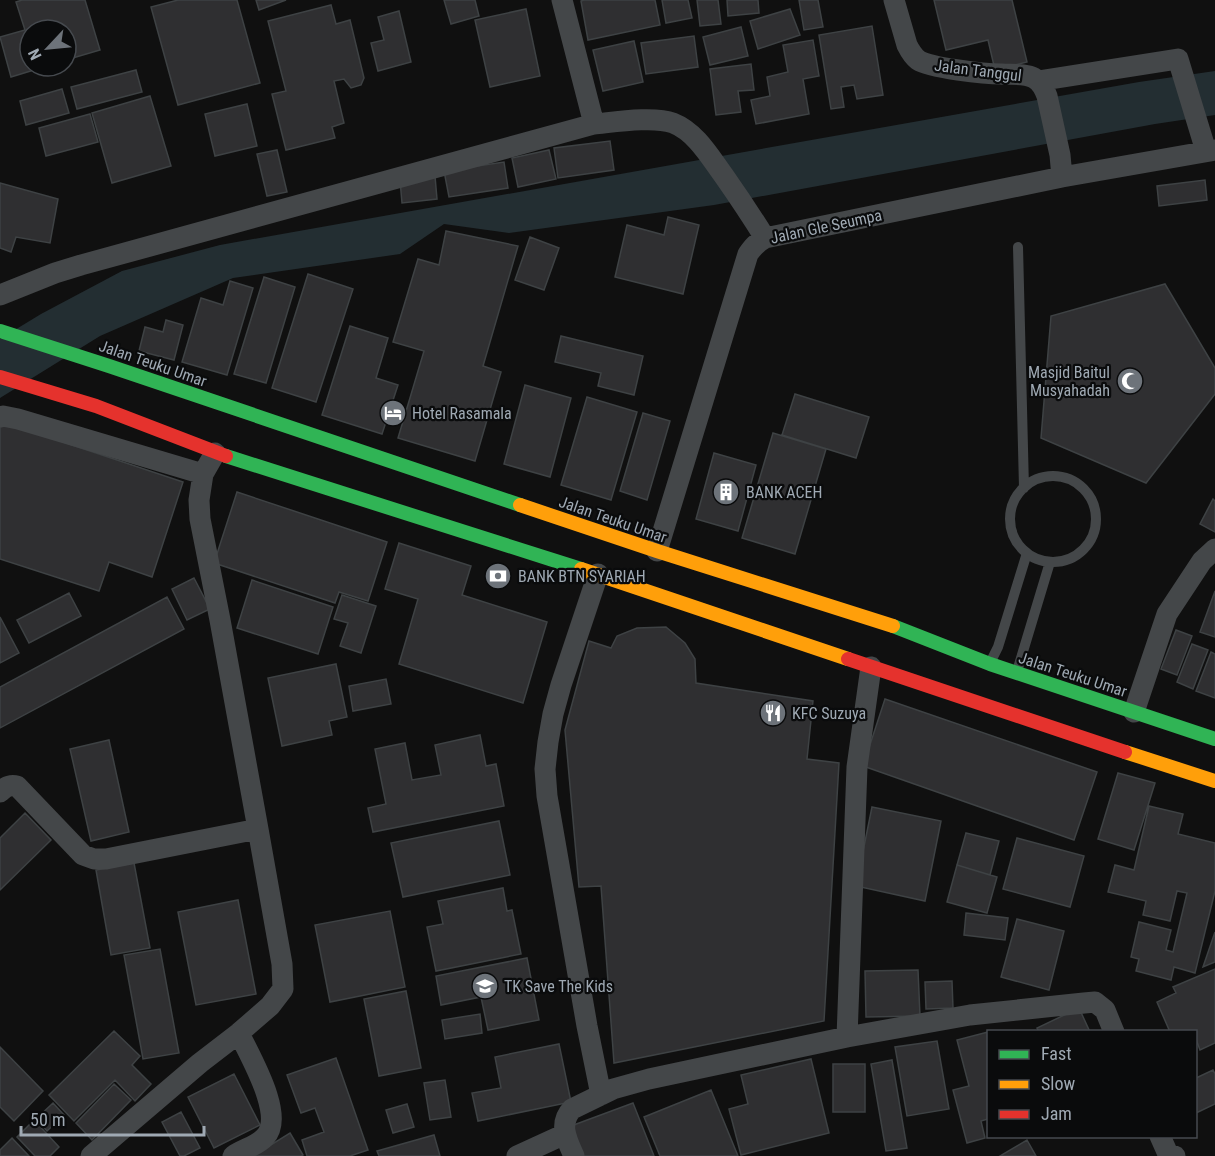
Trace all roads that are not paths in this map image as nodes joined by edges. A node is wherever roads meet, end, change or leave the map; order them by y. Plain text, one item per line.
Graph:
1 (562, 0) edge
2 (894, 0) edge
3 (1043, 89) junction
4 (594, 124) junction
5 (1210, 150) edge
6 (1062, 177) junction
7 (765, 238) junction
8 (1018, 247) dead end
9 (0, 295) edge
10 (0, 331) edge
11 (0, 377) edge
12 (0, 417) edge
13 (215, 453) junction
14 (203, 474) junction
15 (1024, 488) junction
16 (657, 551) junction
17 (1027, 553) junction
18 (1211, 558) edge
19 (1050, 562) junction
20 (598, 574) junction
21 (990, 664) junction
22 (871, 667) junction
23 (1017, 674) junction
24 (1134, 712) junction
25 (1215, 740) edge
26 (1215, 781) edge
27 (0, 792) edge
28 (258, 829) junction
29 (1113, 1030) edge
30 (239, 1033) junction
31 (847, 1037) junction
32 (601, 1095) junction
33 (565, 1134) junction
34 (91, 1156) edge
35 (233, 1156) edge
36 (517, 1156) edge
37 (574, 1156) edge

1 - 4 street
2 - 3 street, Jalan Tanggul
3 - 5 street
3 - 6 street
4 - 7 street
4 - 9 street
5 - 6 street, Jalan Gle Seumpa
6 - 7 street, Jalan Gle Seumpa
7 - 16 street, Jalan Gle Seumpa
8 - 15 lane
10 - 16 highway, Jalan Teuku Umar
11 - 13 highway
12 - 14 street
13 - 14 street
13 - 20 highway
14 - 28 street
15 - 17 lane
15 - 19 lane
16 - 21 highway, Jalan Teuku Umar
17 - 19 lane
17 - 21 lane
18 - 24 street
19 - 23 lane
20 - 22 highway
20 - 32 street
21 - 23 highway, Jalan Teuku Umar
22 - 26 highway
22 - 31 street
23 - 24 highway, Jalan Teuku Umar
24 - 25 highway, Jalan Teuku Umar
27 - 28 street
28 - 30 street
29 - 31 street
30 - 34 street
30 - 35 street
31 - 32 street
32 - 33 street
33 - 36 street
33 - 37 street

